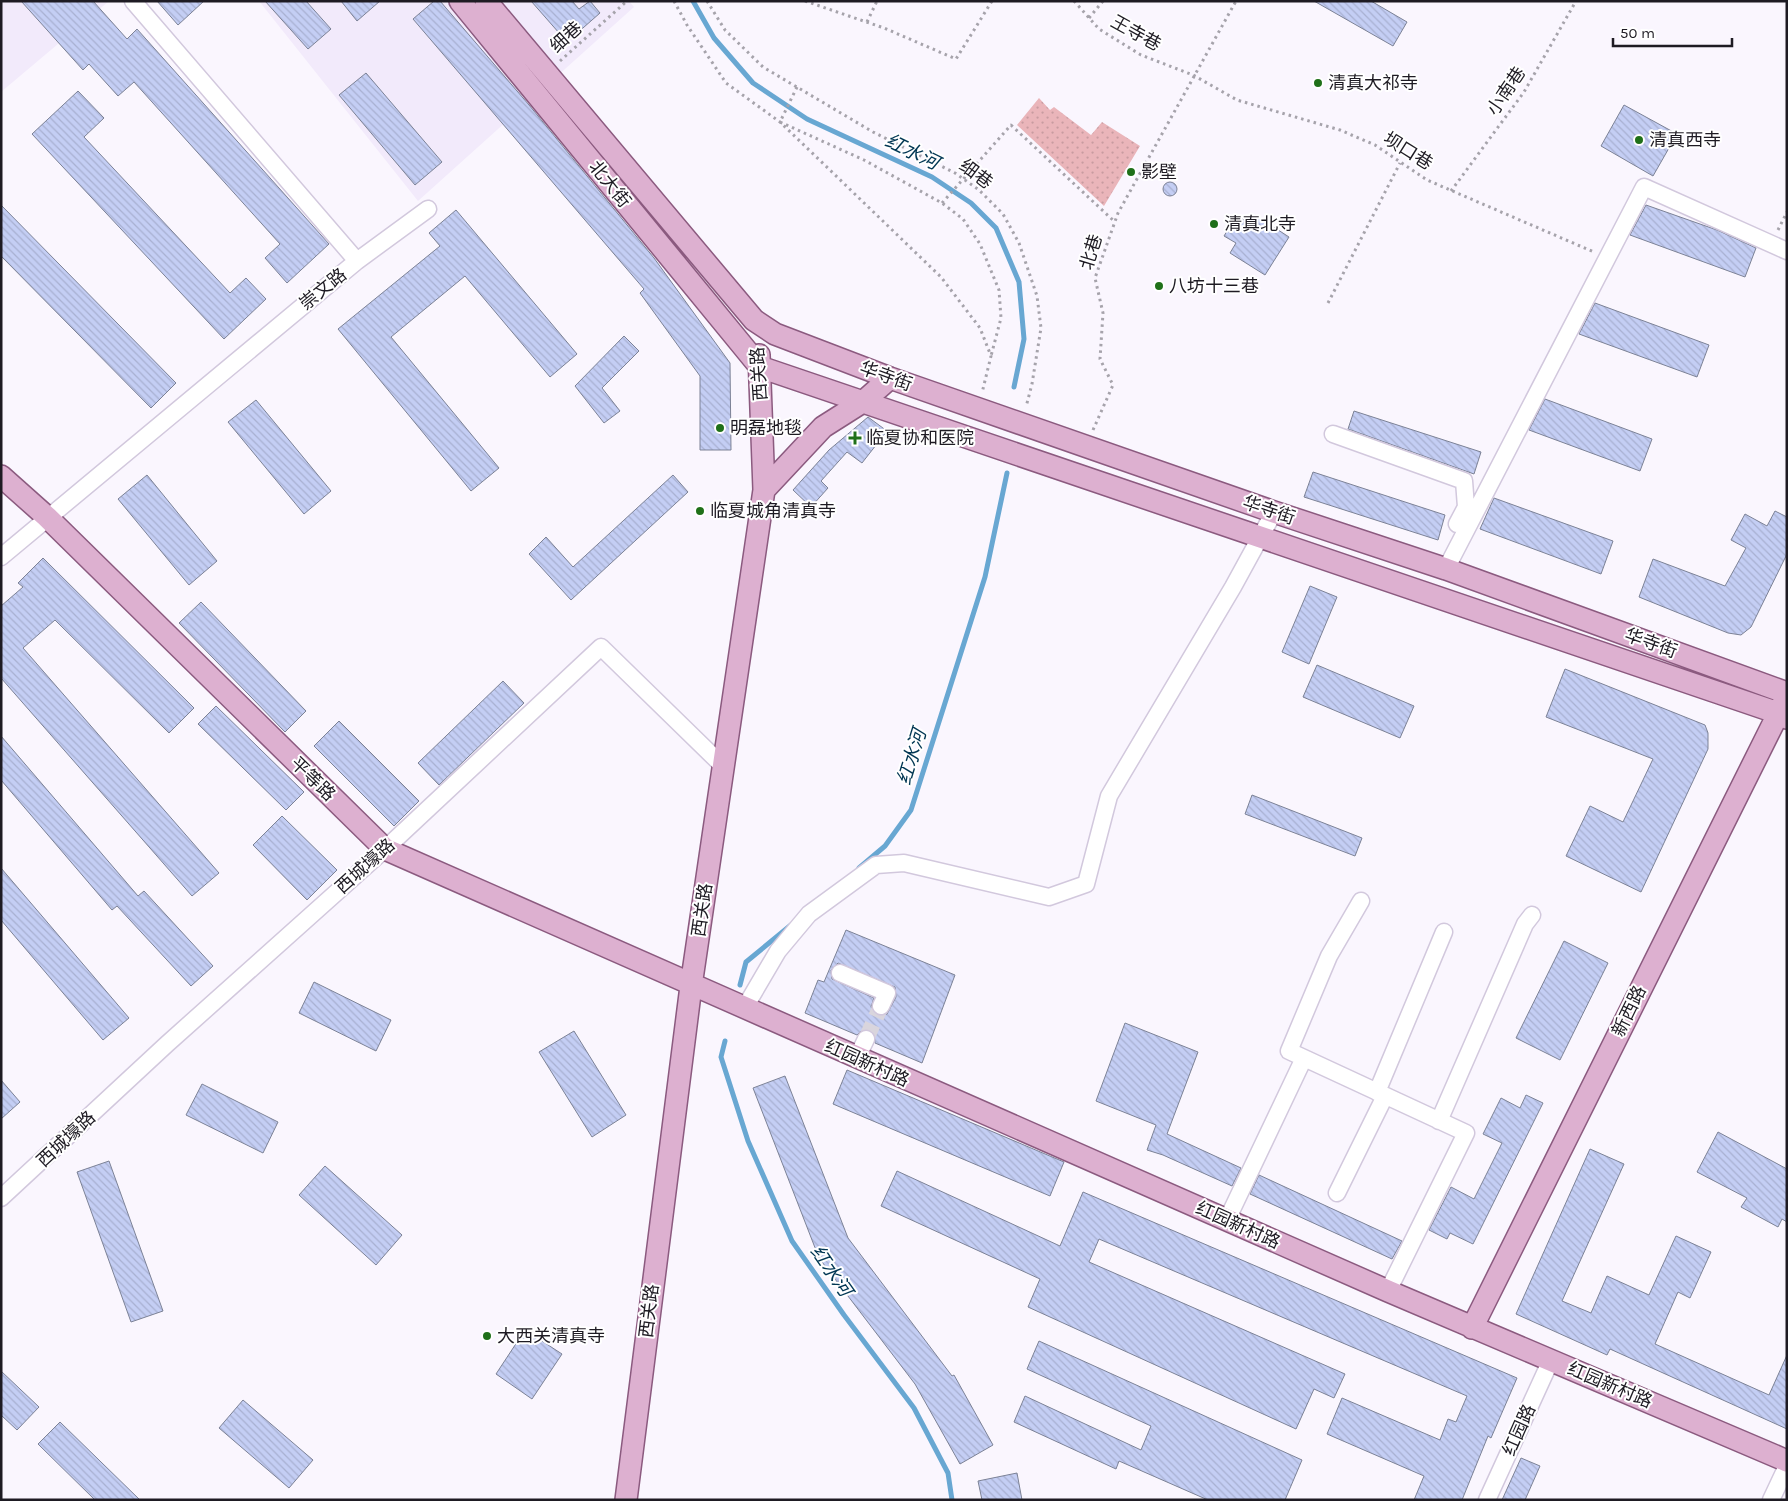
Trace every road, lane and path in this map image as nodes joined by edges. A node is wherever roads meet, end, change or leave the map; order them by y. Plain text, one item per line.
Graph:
1 (133, 1) edge
2 (460, 1) edge
3 (486, 1) edge
4 (626, 1) edge
5 (674, 1) edge
6 (707, 1) edge
7 (805, 1) edge
8 (877, 1) edge
9 (992, 1) edge
10 (1074, 1) edge
11 (1103, 1) edge
12 (1236, 1) edge
13 (1576, 1) edge
14 (1090, 18) junction
15 (868, 22) junction
16 (547, 74) junction
17 (1193, 75) junction
18 (796, 87) junction
19 (780, 122) junction
20 (1400, 163) junction
21 (962, 178) junction
22 (1451, 191) junction
23 (942, 203) junction
24 (428, 209) dead end
25 (1787, 212) edge
26 (1115, 222) junction
27 (1771, 244) junction
28 (1787, 251) edge
29 (1606, 257) junction
30 (357, 261) junction
31 (1328, 303) dead end
32 (754, 320) junction
33 (991, 356) junction
34 (760, 367) junction
35 (890, 378) junction
36 (864, 401) junction
37 (978, 408) junction
38 (1022, 423) junction
39 (1333, 434) dead end
40 (1086, 446) junction
41 (1, 476) edge
42 (764, 490) junction
43 (1274, 512) junction
44 (47, 517) junction
45 (1, 557) edge
46 (1441, 567) junction
47 (1785, 705) edge
48 (723, 766) junction
49 (385, 849) junction
50 (1362, 902) dead end
51 (1532, 915) dead end
52 (1444, 932) dead end
53 (840, 973) dead end
54 (691, 986) junction
55 (881, 1006) tunnel mouth
56 (744, 1009) junction
57 (1304, 1058) junction
58 (1381, 1094) junction
59 (1439, 1121) junction
60 (1337, 1194) dead end
61 (1, 1198) edge
62 (1227, 1220) junction
63 (1388, 1291) junction
64 (1472, 1328) junction
65 (1551, 1360) junction
66 (1787, 1461) edge
67 (1787, 1466) edge
68 (626, 1500) edge
69 (1487, 1500) edge
70 (1771, 1500) edge

1 - 30 street, 崇文路
2 - 34 main road, 北大街
3 - 16 main road, 北大街
4 - 16 path, 细巷
5 - 19 path
6 - 18 path, 细巷
7 - 15 path
8 - 15 path
9 - 15 path
10 - 14 path, 王寺巷
11 - 14 path
12 - 17 path, 北巷
13 - 22 path, 小南巷
14 - 17 path, 王寺巷
16 - 32 main road, 北大街
17 - 20 path, 坝口巷
17 - 26 path, 北巷
18 - 19 path
18 - 21 path, 细巷
19 - 23 path
19 - 33 path
20 - 22 path, 坝口巷
20 - 31 path
21 - 23 path
21 - 26 path
21 - 38 path, 细巷
22 - 29 path, 坝口巷
23 - 33 path
24 - 30 street
25 - 27 path
26 - 40 path, 北巷
27 - 28 street
27 - 29 street
29 - 46 street
30 - 44 street, 崇文路
32 - 34 main road, 西关路
32 - 35 main road, 华寺街
33 - 37 path
34 - 36 main road, 华寺街
34 - 42 main road, 西关路
35 - 36 main road
35 - 37 main road, 华寺街
36 - 42 main road
36 - 47 main road, 华寺街
37 - 38 main road, 华寺街
38 - 40 main road, 华寺街
39 - 46 street
40 - 43 main road, 华寺街
41 - 44 main road, 平等路
42 - 48 main road, 西关路
43 - 46 main road, 华寺街
43 - 56 street
44 - 45 street, 崇文路
44 - 49 main road, 平等路
46 - 47 main road, 华寺街
47 - 64 main road, 新西路
48 - 49 street, 西城壕路
48 - 54 main road, 西关路
49 - 54 main road, 平等路
49 - 61 street, 西城壕路
50 - 57 street
51 - 59 street
52 - 58 street
53 - 55 street
54 - 56 main road, 红园新村路
54 - 68 main road, 西关路
56 - 62 main road, 红园新村路
57 - 58 street
57 - 62 street
58 - 59 street
58 - 60 street
59 - 63 street
62 - 63 main road, 红园新村路
63 - 64 main road, 红园新村路
64 - 65 main road, 红园新村路
65 - 66 main road, 红园新村路
65 - 69 street, 红园路
67 - 70 street

